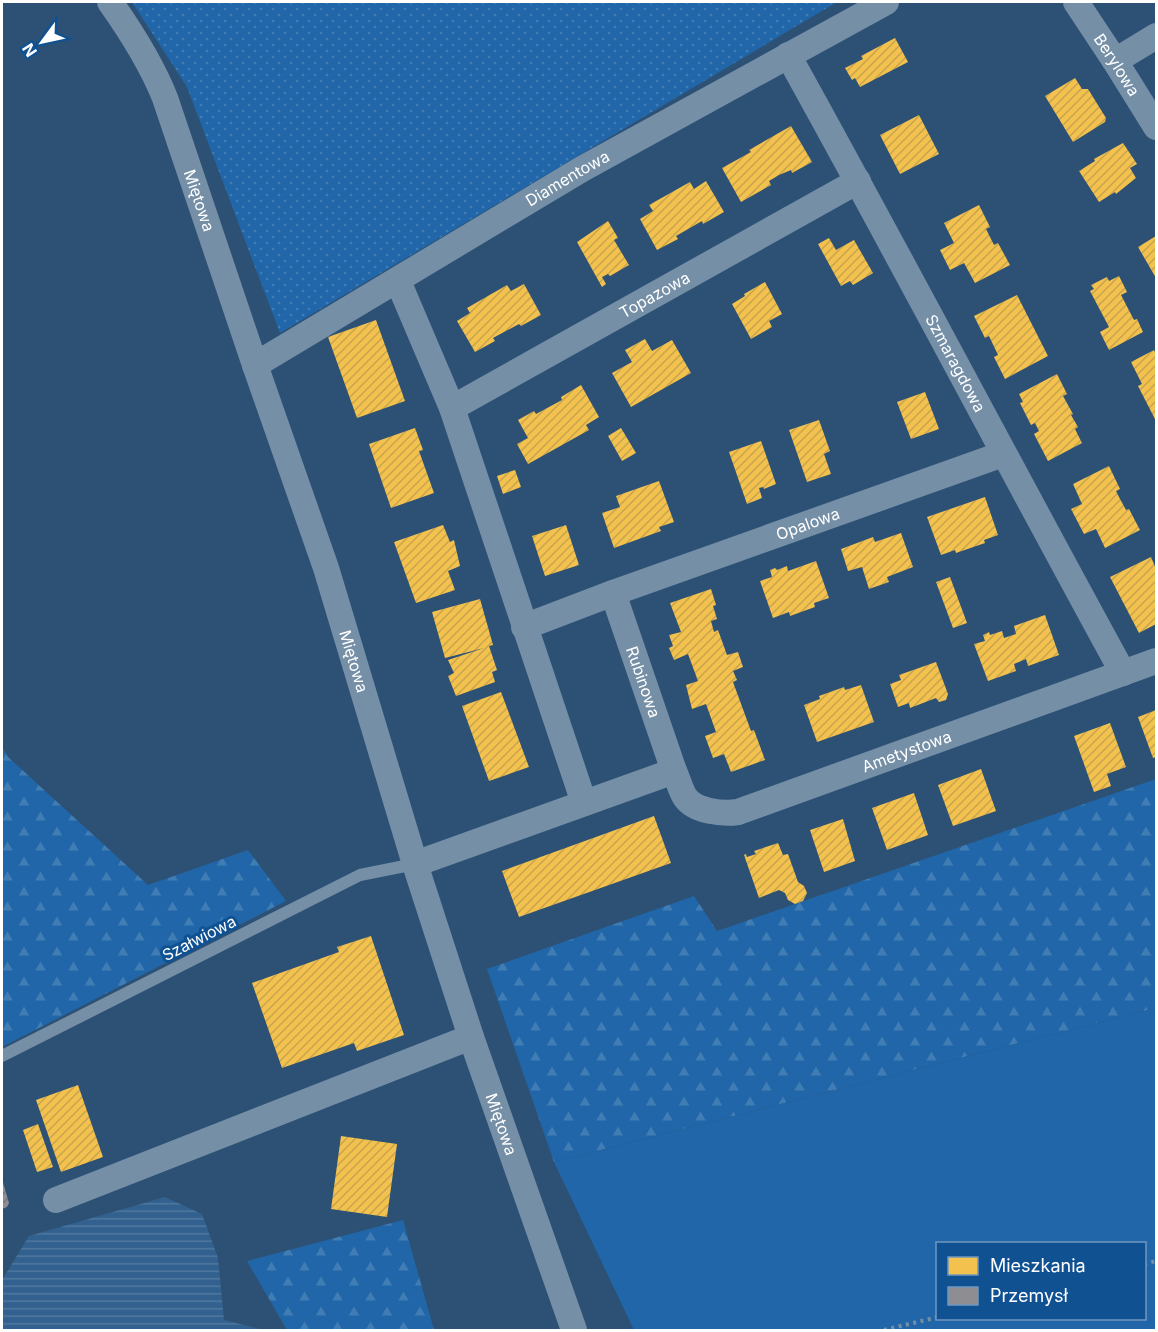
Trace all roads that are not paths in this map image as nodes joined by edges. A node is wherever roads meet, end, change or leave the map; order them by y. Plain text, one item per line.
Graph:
1 (111, 2) edge
2 (886, 2) edge
3 (1076, 2) edge
4 (1156, 36) edge
5 (788, 55) junction
6 (1115, 61) junction
7 (1156, 127) edge
8 (858, 181) junction
9 (398, 281) junction
10 (255, 365) junction
11 (452, 408) junction
12 (1003, 454) junction
13 (613, 593) junction
14 (524, 627) junction
15 (1156, 661) edge
16 (1123, 673) junction
17 (674, 771) junction
18 (584, 803) junction
19 (415, 864) junction
20 (471, 1037) junction
21 (2, 1056) edge
22 (56, 1200) dead end
23 (574, 1330) edge

1 - 10 street, Miętowa
2 - 5 street, Diamentowa
3 - 6 street, Berylowa
4 - 6 street
5 - 8 street, Szmaragdowa
5 - 9 street, Diamentowa
6 - 7 street, Berylowa
8 - 11 street, Topazowa
8 - 12 street, Szmaragdowa
9 - 10 street, Diamentowa
9 - 11 street
10 - 19 street, Miętowa
11 - 14 street
12 - 13 street, Opalowa
12 - 16 street, Szmaragdowa
13 - 14 street
13 - 17 street, Rubinowa
14 - 18 street
15 - 16 street, Ametystowa
16 - 17 street, Ametystowa
17 - 18 street
18 - 19 street
19 - 20 street, Miętowa
19 - 21 lane, Szałwiowa
20 - 22 street
20 - 23 street, Miętowa

